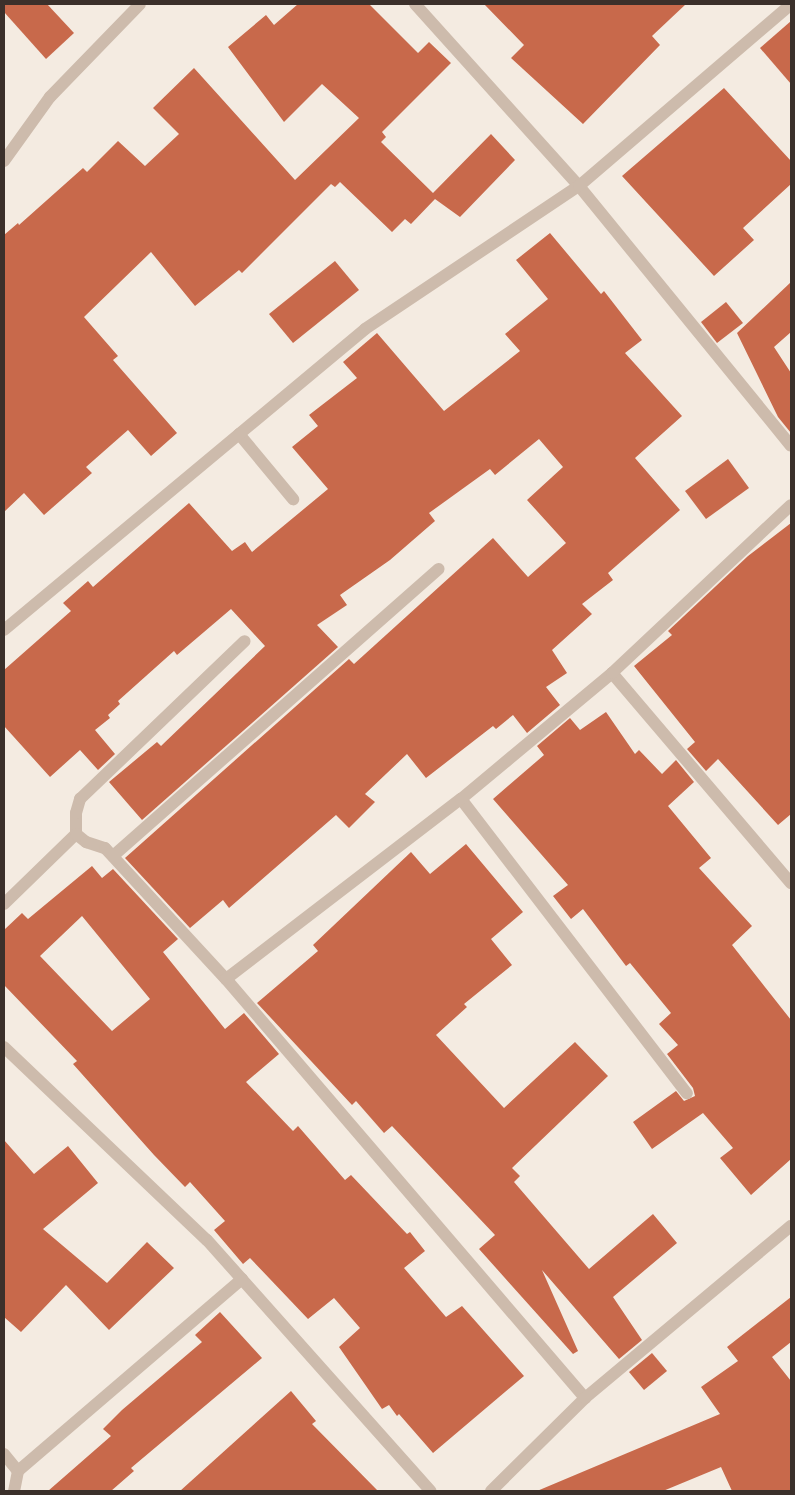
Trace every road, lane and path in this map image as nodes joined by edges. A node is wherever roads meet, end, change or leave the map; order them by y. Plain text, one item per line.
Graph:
1 (140, 4) edge
2 (415, 4) edge
3 (791, 4) edge
4 (4, 161) edge
5 (579, 186) junction
6 (239, 434) junction
7 (791, 446) edge
8 (293, 499) dead end
9 (791, 505) edge
10 (438, 568) dead end
11 (4, 630) edge
12 (245, 641) dead end
13 (612, 672) junction
14 (461, 799) junction
15 (76, 834) junction
16 (113, 856) junction
17 (791, 882) edge
18 (4, 904) edge
19 (226, 979) junction
20 (4, 1047) edge
21 (686, 1093) dead end
22 (791, 1226) edge
23 (242, 1279) junction
24 (585, 1398) junction
25 (4, 1454) edge
26 (18, 1471) junction
27 (14, 1491) edge
28 (431, 1491) edge
29 (491, 1491) edge

1 - 4 street
2 - 5 street
3 - 5 street
5 - 6 street
5 - 7 street
6 - 8 street
6 - 11 street
9 - 13 street
10 - 16 street
12 - 15 street
13 - 14 street
13 - 17 street
14 - 19 street
14 - 21 street
15 - 16 street
15 - 18 street
16 - 19 street
19 - 24 street
20 - 23 street
22 - 24 street
23 - 26 street
23 - 28 street
24 - 29 street
25 - 26 street
26 - 27 street

